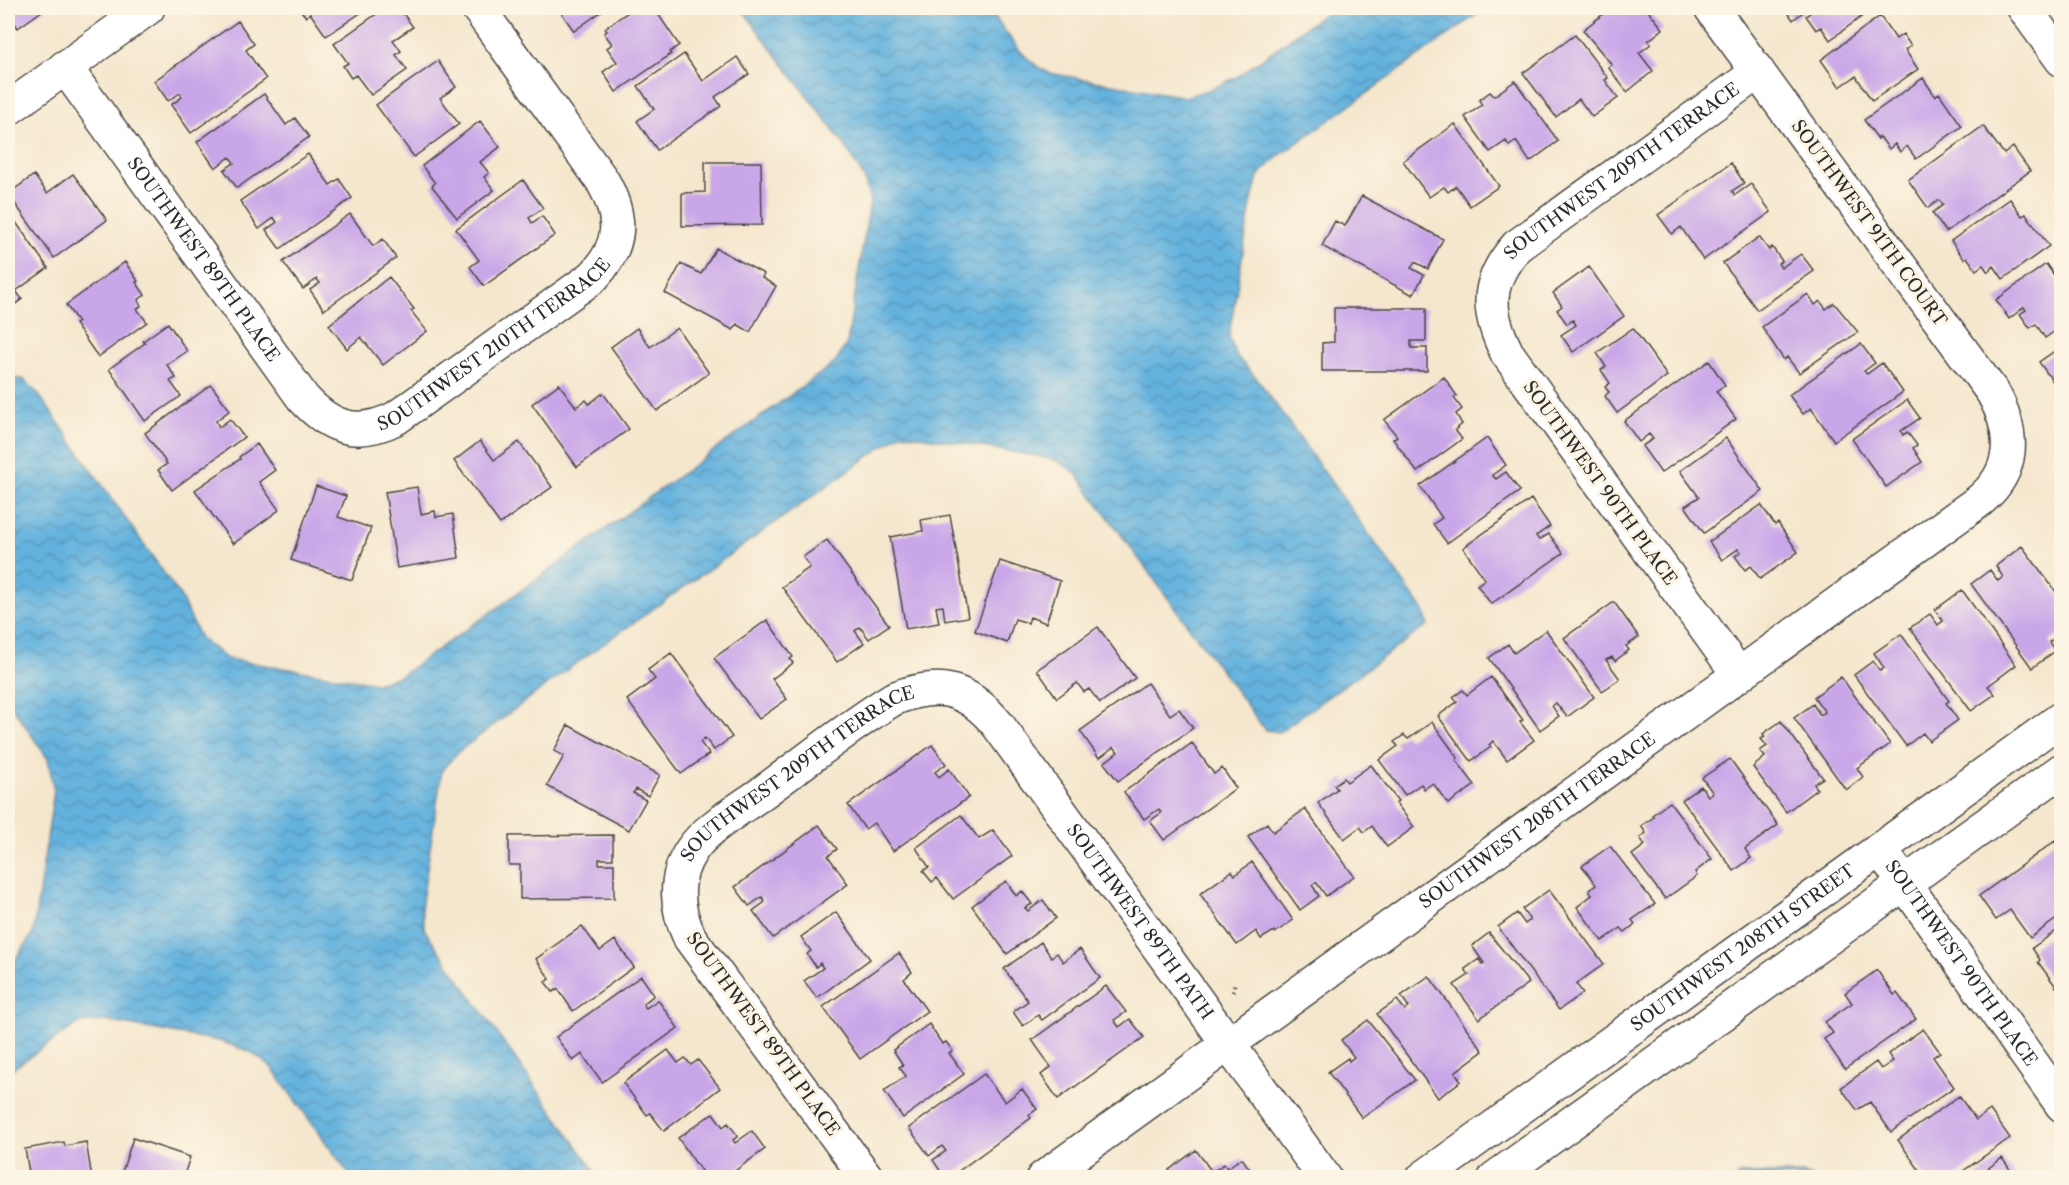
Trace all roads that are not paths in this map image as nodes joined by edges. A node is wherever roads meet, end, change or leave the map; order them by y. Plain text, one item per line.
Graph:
1 (148, 8) edge
2 (478, 8) edge
3 (1711, 8) edge
4 (2024, 8) edge
5 (2061, 60) edge
6 (65, 67) junction
7 (1758, 72) junction
8 (8, 109) edge
9 (1495, 279) joint
10 (359, 429) joint
11 (2008, 447) joint
12 (1739, 675) junction
13 (936, 688) joint
14 (2061, 718) edge
15 (2061, 770) edge
16 (1880, 849) junction
17 (679, 883) joint
18 (1903, 883) junction
19 (1227, 1044) junction
20 (2061, 1105) edge
21 (867, 1178) edge
22 (1043, 1178) edge
23 (1325, 1178) edge
24 (1423, 1178) edge
25 (1495, 1178) edge

1 - 6 street
2 - 10 street, SOUTHWEST 210TH TERRACE
3 - 7 street, SOUTHWEST 91TH COURT
4 - 5 street
6 - 8 street
6 - 10 street, SOUTHWEST 89TH PLACE
7 - 9 street, SOUTHWEST 209TH TERRACE
7 - 11 street, SOUTHWEST 91TH COURT
9 - 12 street, SOUTHWEST 90TH PLACE
11 - 12 street, SOUTHWEST 208TH TERRACE
12 - 19 street, SOUTHWEST 208TH TERRACE
13 - 17 street, SOUTHWEST 209TH TERRACE
13 - 19 street, SOUTHWEST 89TH PATH
14 - 16 street, SOUTHWEST 208TH STREET
15 - 18 street
16 - 18 street, SOUTHWEST 90TH PLACE
16 - 24 street, SOUTHWEST 208TH STREET
17 - 21 street, SOUTHWEST 89TH PLACE
18 - 20 street, SOUTHWEST 90TH PLACE
18 - 25 street
19 - 22 street, SOUTHWEST 208TH TERRACE
19 - 23 street, SOUTHWEST 89TH PATH

